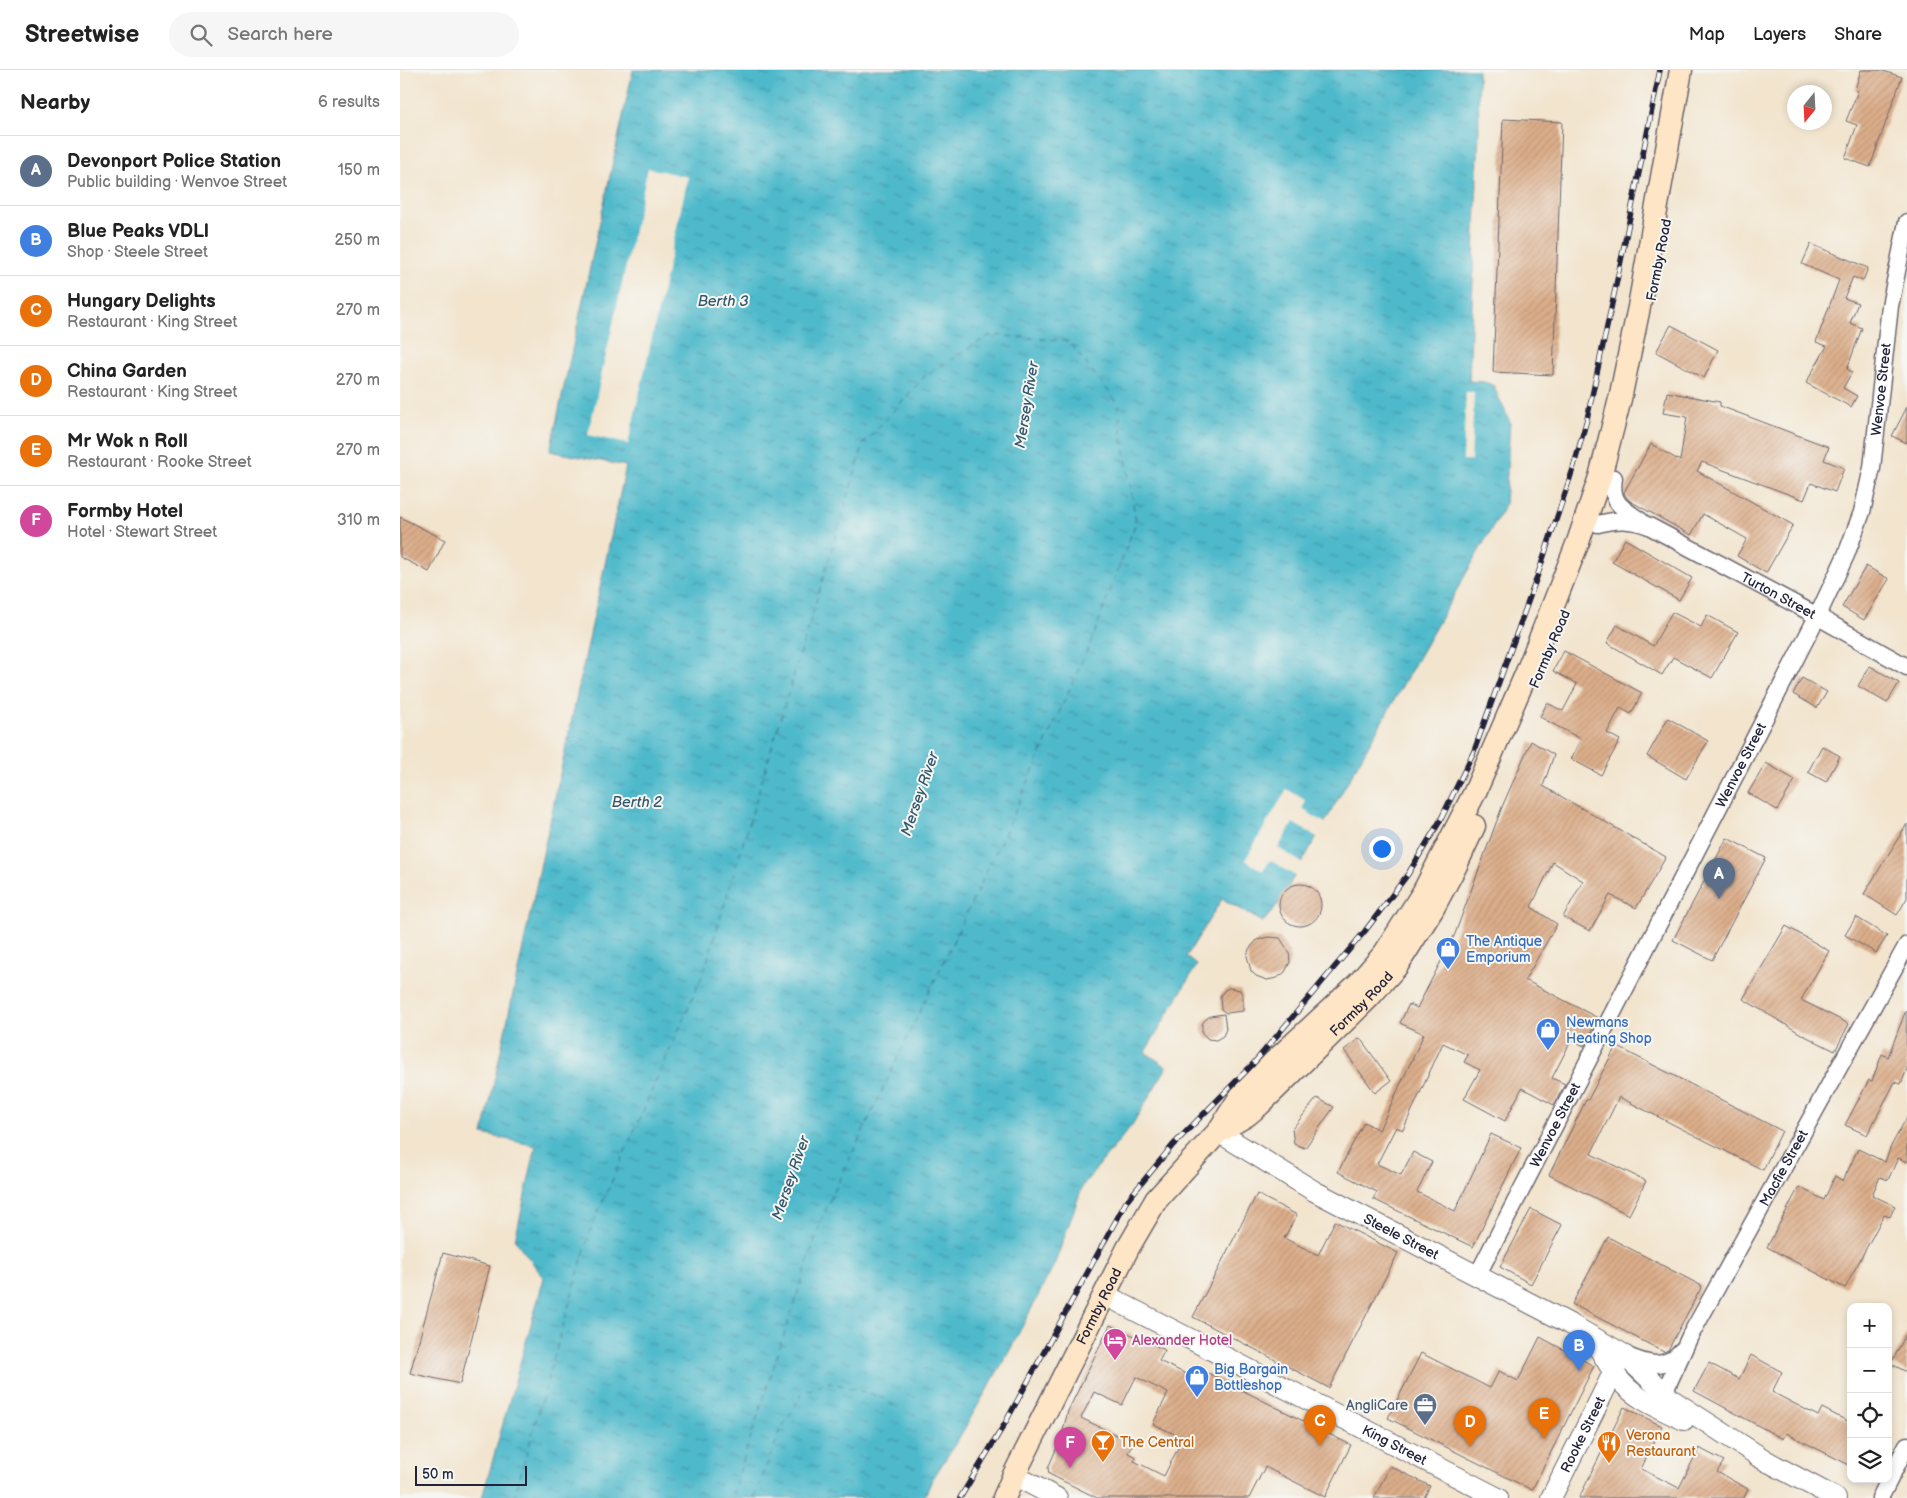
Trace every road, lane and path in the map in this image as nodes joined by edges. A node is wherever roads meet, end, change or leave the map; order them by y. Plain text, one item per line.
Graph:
1 (1681, 70) edge
2 (1693, 70) edge
3 (1907, 222) edge
4 (1614, 478) junction
5 (1598, 524) junction
6 (1648, 526) junction
7 (1817, 617) junction
8 (1907, 667) edge
9 (1907, 945) edge
10 (1218, 1132) junction
11 (1477, 1276) junction
12 (1105, 1295) junction
13 (1686, 1345) junction
14 (1618, 1362) junction
15 (1664, 1393) junction
16 (1907, 1445) edge
17 (1768, 1462) junction
18 (1014, 1475) junction
19 (1004, 1498) edge
20 (1057, 1498) edge
21 (1498, 1498) edge
22 (1551, 1498) edge
23 (1836, 1498) edge
24 (1880, 1498) edge

1 - 10 main road, Formby Road
2 - 4 main road, Formby Road
3 - 7 street, Wenvoe Street
4 - 5 main road, Formby Road
4 - 6 street, Turton Street
5 - 6 street, Turton Street
5 - 10 main road, Formby Road
6 - 7 street, Turton Street
7 - 8 street, Turton Street
7 - 11 street, Wenvoe Street
9 - 13 street, Macfie Street
10 - 11 street, Steele Street
10 - 12 main road, Formby Road
11 - 14 street, Steele Street
12 - 18 main road, Formby Road
12 - 21 street, King Street
13 - 14 street
13 - 15 street, Macfie Street
14 - 15 street, Steele Street
14 - 17 street, Steele Street
14 - 22 street, Rooke Street
15 - 17 street, Steele Street
16 - 24 street
17 - 23 street, Steele Street
18 - 19 main road, Formby Road
18 - 20 street

